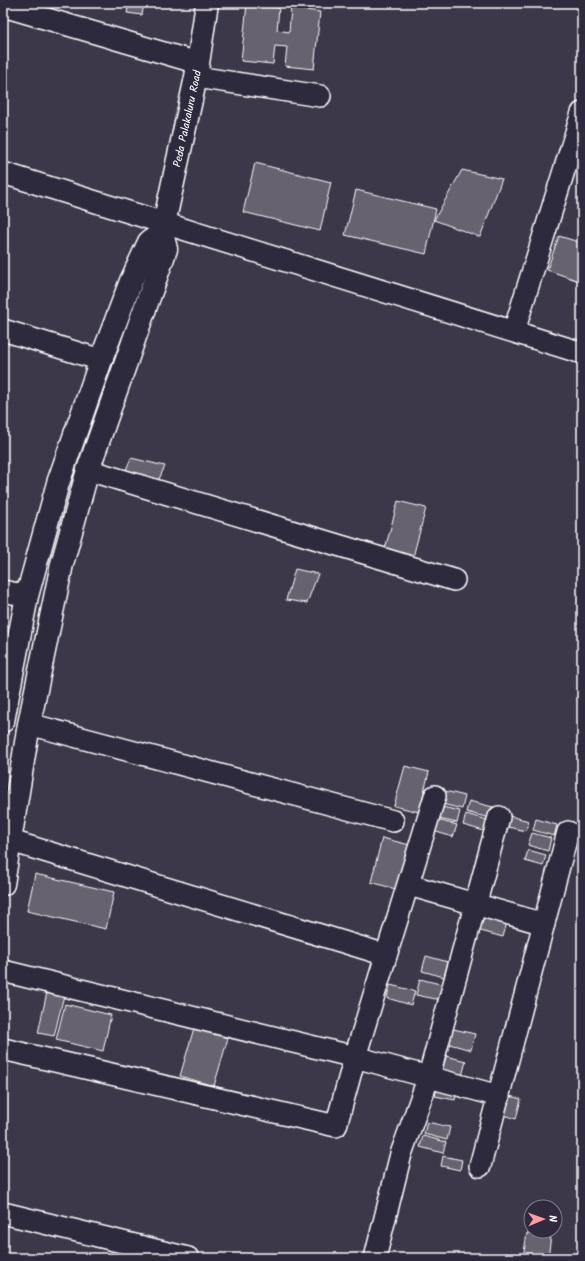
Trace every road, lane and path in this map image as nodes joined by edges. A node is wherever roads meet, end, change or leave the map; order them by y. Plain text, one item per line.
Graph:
1 (208, 3) edge
2 (3, 6) edge
3 (197, 70) junction
4 (320, 96) dead end
5 (582, 113) edge
6 (3, 174) edge
7 (164, 228) junction
8 (3, 330) edge
9 (514, 331) junction
10 (582, 353) edge
11 (101, 360) junction
12 (88, 470) junction
13 (454, 580) dead end
14 (3, 591) edge
15 (27, 596) junction
16 (3, 716) edge
17 (29, 724) junction
18 (435, 796) dead end
19 (500, 817) dead end
20 (393, 821) dead end
21 (568, 832) dead end
22 (11, 842) junction
23 (3, 884) edge
24 (409, 885) junction
25 (476, 904) junction
26 (544, 924) junction
27 (386, 955) junction
28 (3, 971) edge
29 (3, 1049) edge
30 (355, 1057) junction
31 (429, 1076) junction
32 (499, 1096) junction
33 (480, 1166) dead end
34 (3, 1212) edge
35 (188, 1258) edge
36 (375, 1258) edge

1 - 3 main road, Peda Palakaluru Road
2 - 3 street
3 - 4 street
3 - 7 main road, Peda Palakaluru Road
5 - 9 street
6 - 7 street
7 - 9 street
7 - 11 main road
7 - 12 main road, Peda Palakaluru Road
8 - 11 street
9 - 10 street
11 - 15 main road
12 - 13 street
12 - 17 main road, Peda Palakaluru Road
14 - 15 street
15 - 16 main road
17 - 20 street
17 - 22 main road, Peda Palakaluru Road
18 - 24 street
19 - 25 street
21 - 26 street
22 - 23 main road, Peda Palakaluru Road
22 - 27 street
24 - 25 street
24 - 27 street
25 - 26 street
25 - 31 street
26 - 32 street
27 - 30 street
28 - 30 street
29 - 30 street
30 - 31 street
31 - 32 street
31 - 36 street
32 - 33 street
34 - 35 street

